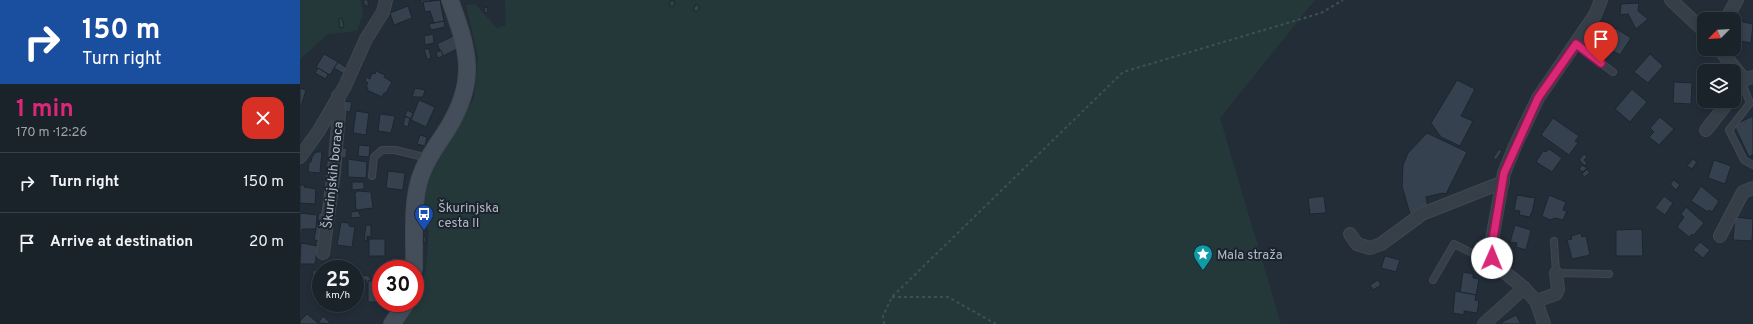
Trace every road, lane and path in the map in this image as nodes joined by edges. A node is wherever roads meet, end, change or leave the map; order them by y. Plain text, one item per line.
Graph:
1 (386, 0) edge
2 (450, 0) edge
3 (1343, 0) edge
4 (1601, 0) edge
5 (1671, 0) edge
6 (1737, 0) edge
7 (1730, 12) edge
8 (1697, 24) edge
9 (1576, 44) junction
10 (1725, 56) edge
11 (1613, 72) dead end
12 (1746, 80) edge
13 (338, 96) junction
14 (1723, 108) edge
15 (1706, 130) dead end
16 (300, 157) edge
17 (428, 158) junction
18 (1753, 165) edge
19 (372, 176) dead end
20 (1503, 182) junction
21 (1753, 188) edge
22 (1350, 234) dead end
23 (1720, 236) dead end
24 (1554, 241) dead end
25 (323, 253) dead end
26 (1492, 253) junction
27 (414, 260) edge
28 (1556, 274) junction
29 (1609, 274) dead end
30 (1433, 280) dead end
31 (1524, 288) junction
32 (892, 297) junction
33 (1536, 301) junction
34 (400, 312) edge
35 (392, 324) edge
36 (884, 324) edge
37 (996, 324) edge
38 (1484, 324) edge
39 (1544, 324) edge

1 - 13 street, Škurinjskih boraca
2 - 17 street
3 - 32 path
4 - 9 street
5 - 8 street
6 - 7 street
9 - 11 lane
9 - 20 street
10 - 12 street
12 - 18 lane
13 - 16 street, Škurinjskih boraca
13 - 25 street, Škurinjskih boraca
14 - 15 street
17 - 19 lane
17 - 27 street
20 - 22 street
20 - 26 street
21 - 23 street
24 - 28 lane
26 - 30 lane
26 - 31 street
28 - 29 lane
28 - 33 street
31 - 33 street
31 - 38 street
32 - 36 path
32 - 37 path
33 - 39 street
34 - 35 street

